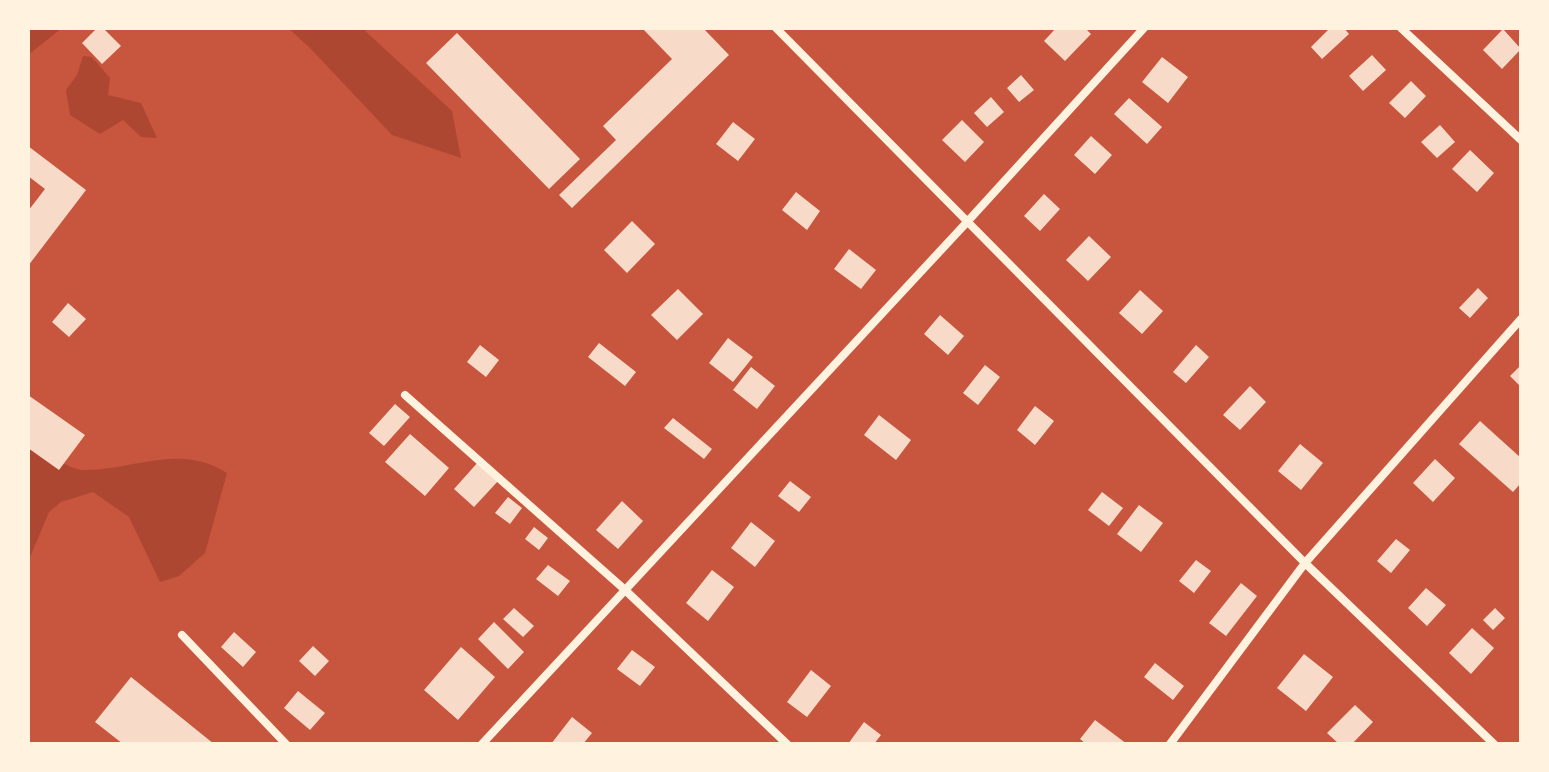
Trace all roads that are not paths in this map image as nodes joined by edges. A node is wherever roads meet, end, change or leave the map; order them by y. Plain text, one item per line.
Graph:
1 (776, 28) edge
2 (1144, 28) edge
3 (1401, 28) edge
4 (1521, 140) edge
5 (968, 221) junction
6 (1521, 319) edge
7 (405, 395) dead end
8 (1305, 563) junction
9 (624, 589) junction
10 (182, 635) dead end
11 (286, 744) edge
12 (482, 744) edge
13 (787, 744) edge
14 (1170, 744) edge
15 (1494, 744) edge

1 - 5 street
2 - 5 street
3 - 4 street
5 - 8 street
5 - 9 street
6 - 8 street
7 - 9 street
8 - 14 street
8 - 15 street
9 - 12 street
9 - 13 street
10 - 11 street

